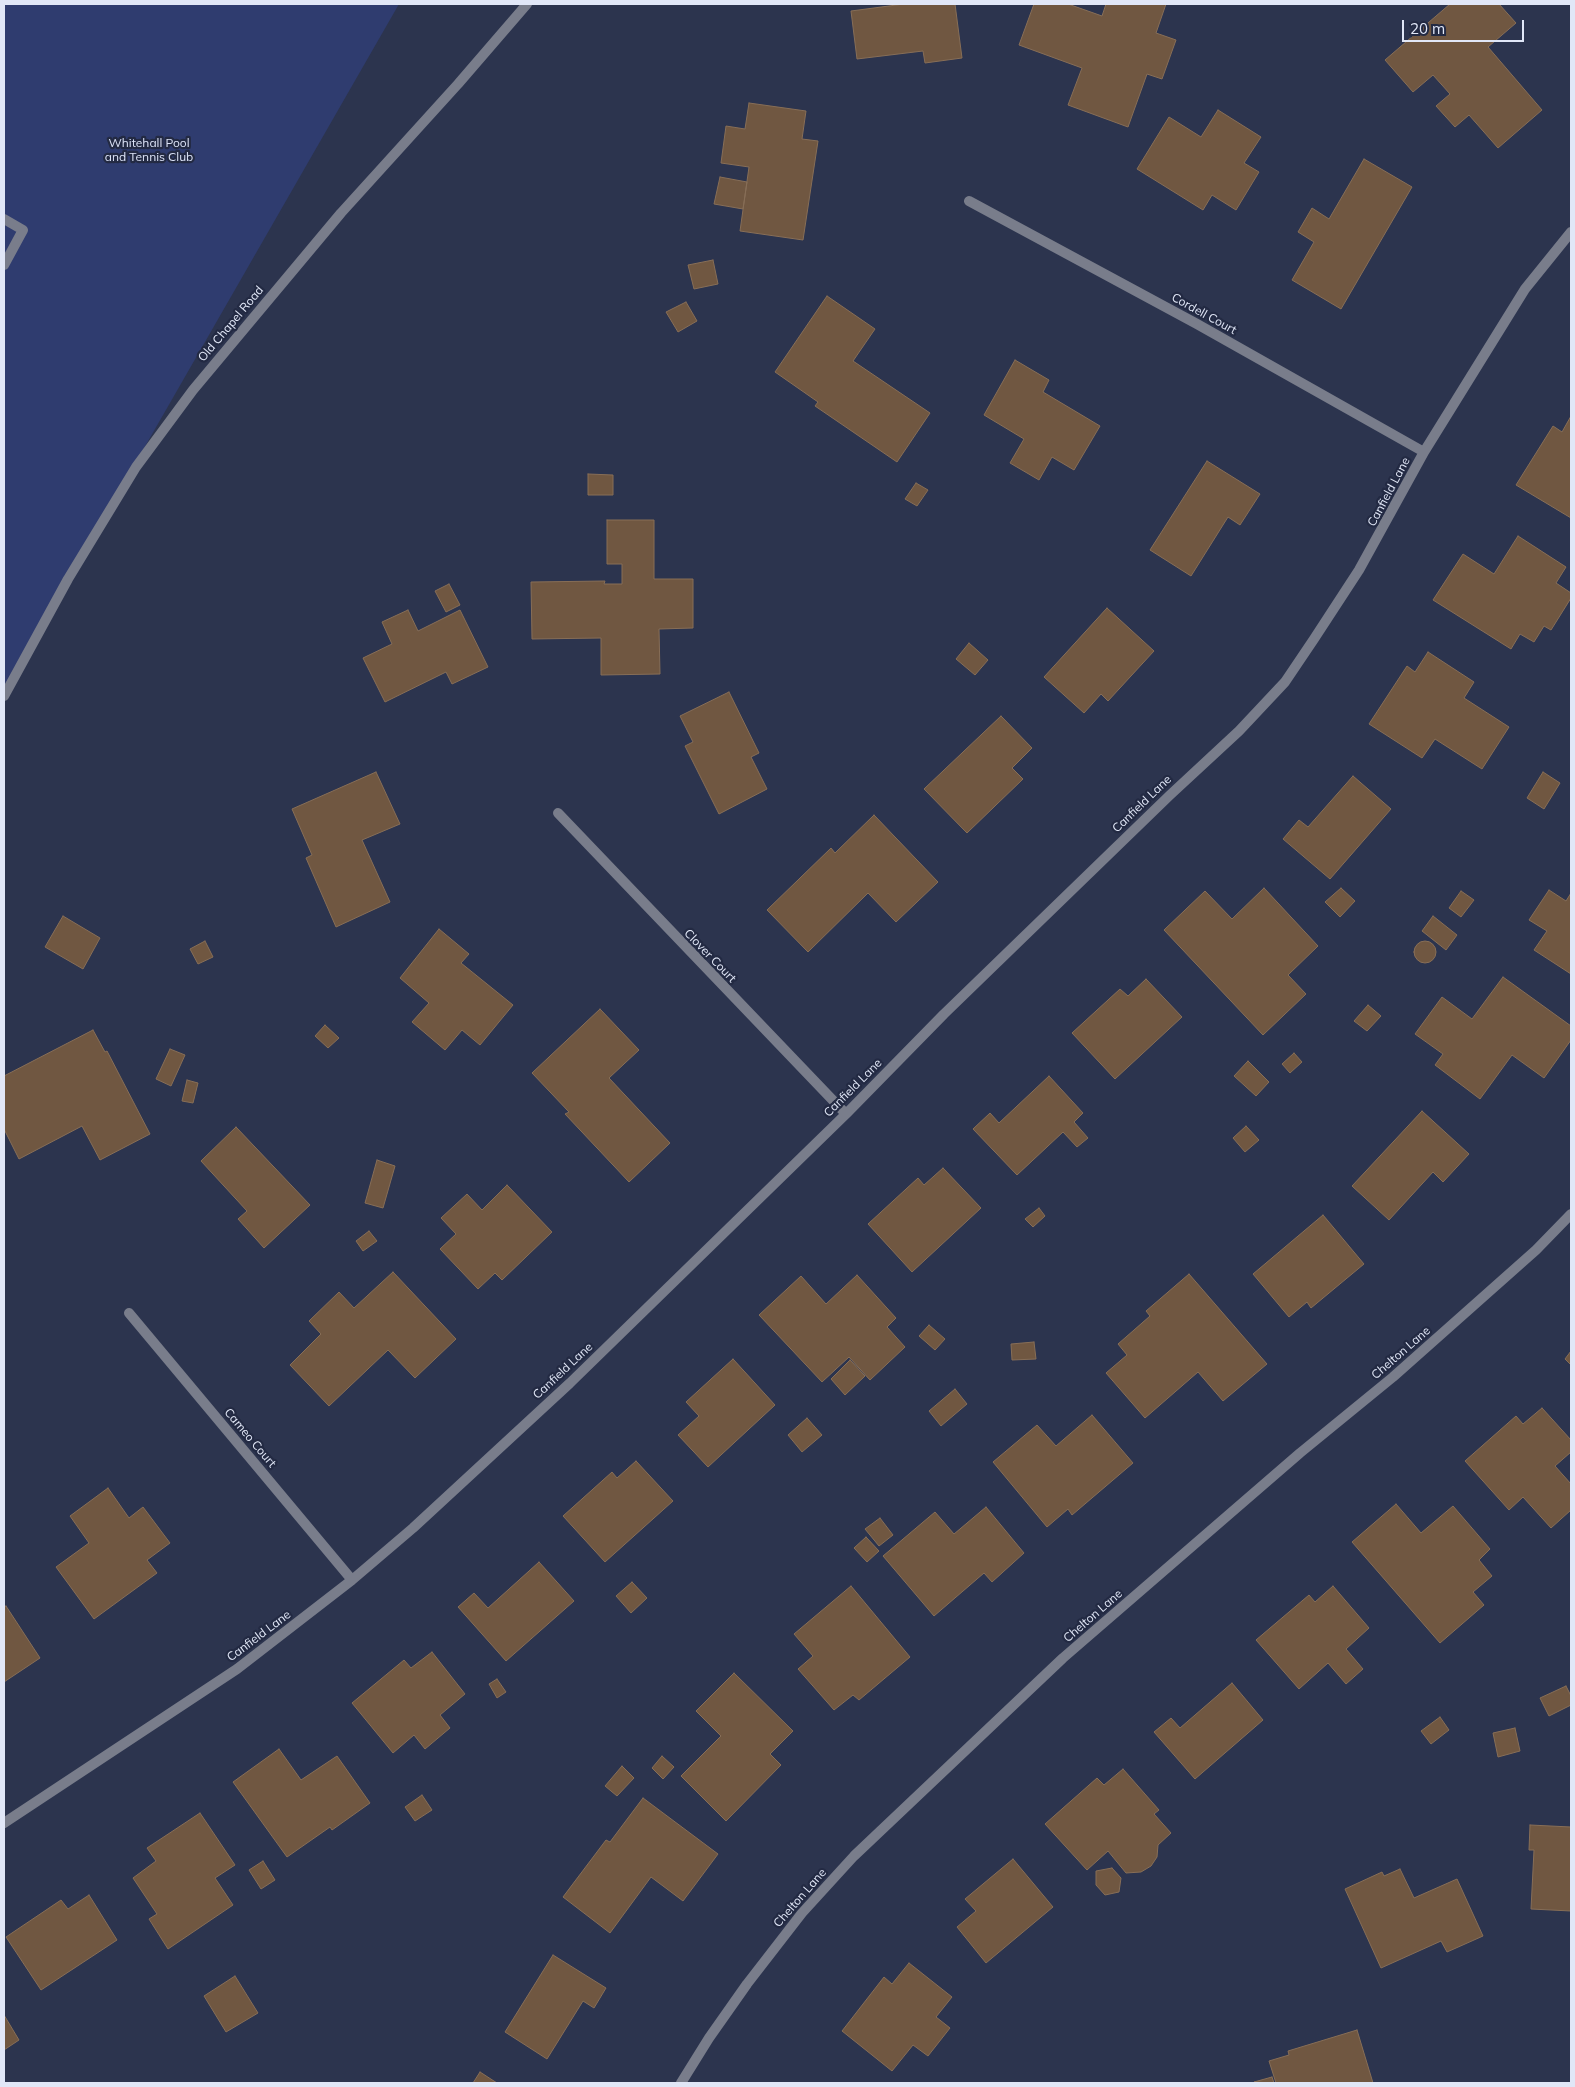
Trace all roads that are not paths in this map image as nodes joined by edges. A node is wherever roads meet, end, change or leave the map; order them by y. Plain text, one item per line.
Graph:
1 (527, 4) edge
2 (969, 201) dead end
3 (4, 219) edge
4 (1571, 232) edge
5 (4, 265) edge
6 (1424, 452) junction
7 (4, 696) edge
8 (558, 813) dead end
9 (846, 1114) junction
10 (1571, 1214) edge
11 (129, 1313) dead end
12 (352, 1580) junction
13 (4, 1823) edge
14 (681, 2083) edge

1 - 7 street, Old Chapel Road
2 - 6 street, Cordell Court
3 - 5 street
4 - 6 street, Canfield Lane
6 - 9 street, Canfield Lane
8 - 9 street, Clover Court
9 - 12 street, Canfield Lane
10 - 14 street, Chelton Lane
11 - 12 street, Cameo Court
12 - 13 street, Canfield Lane

